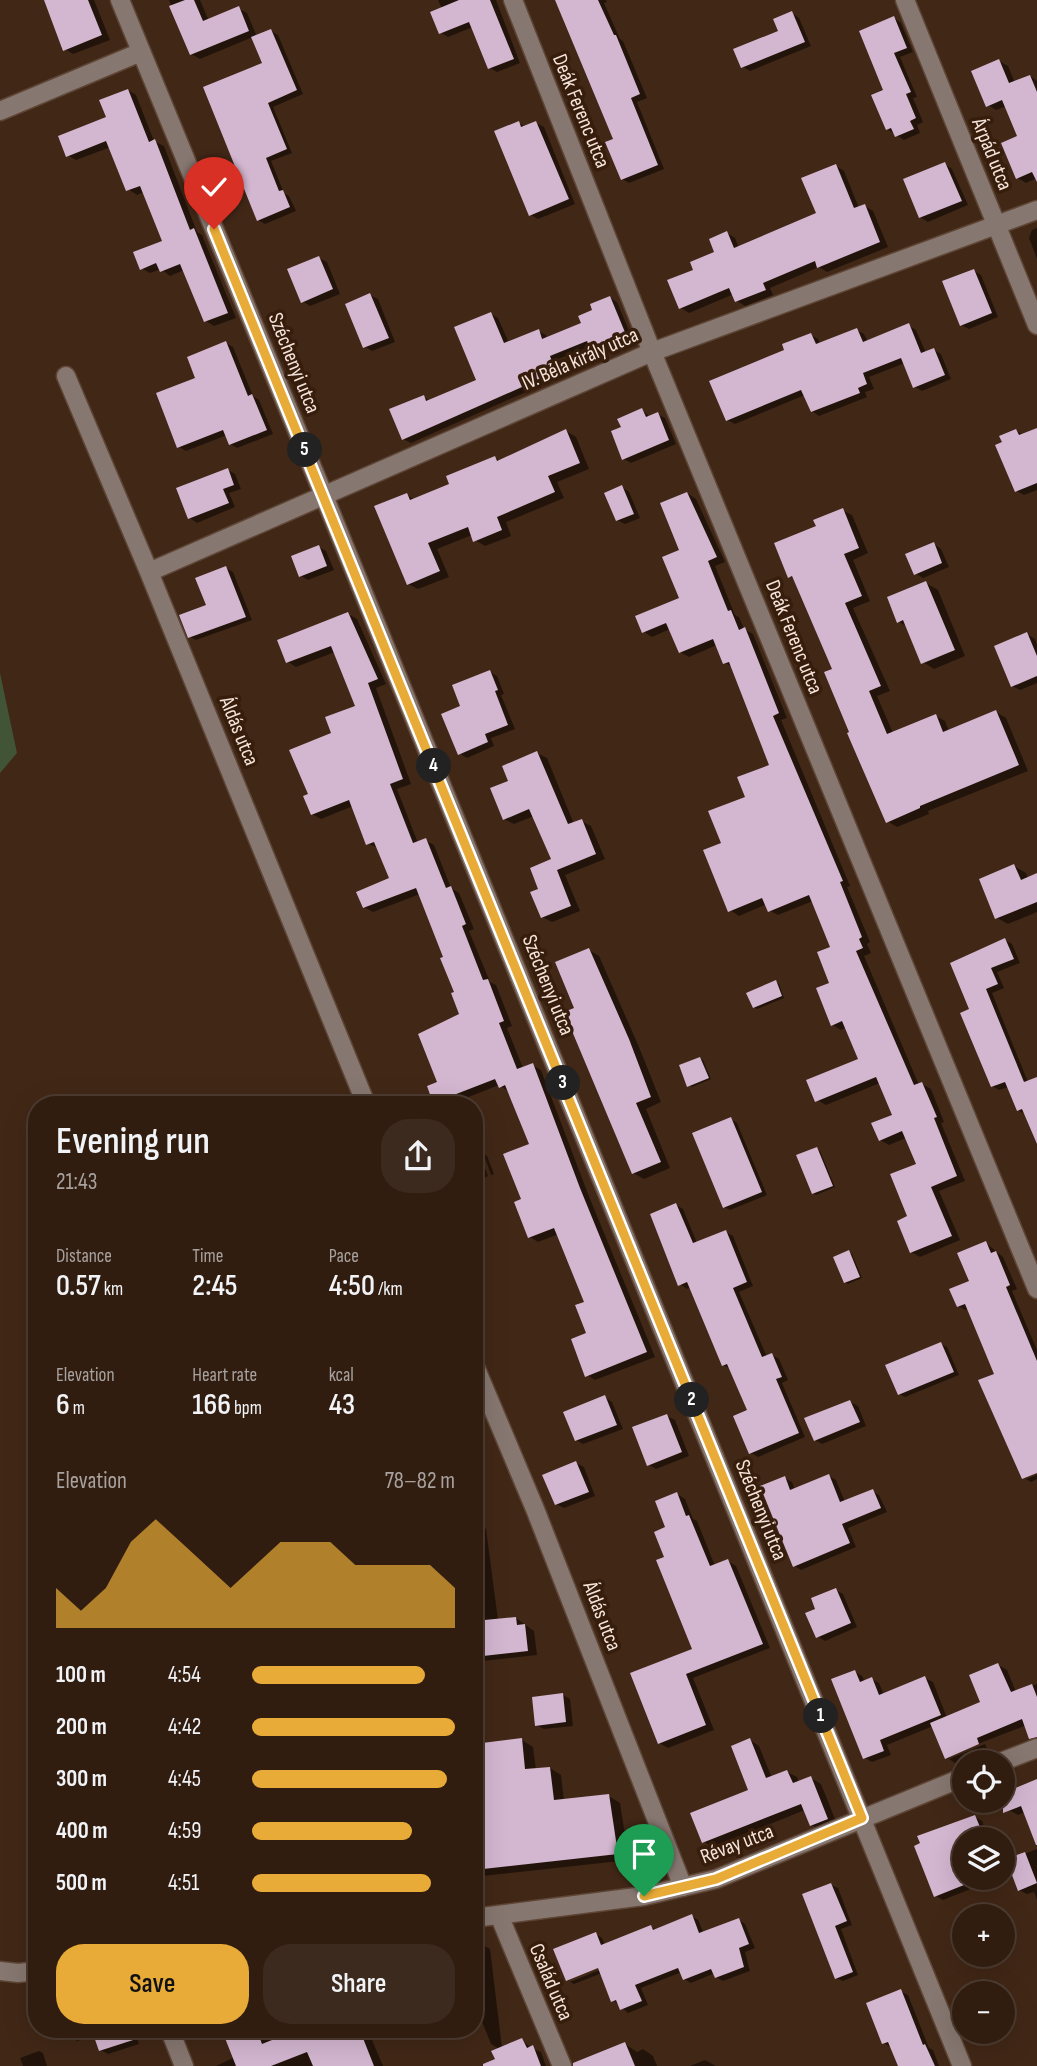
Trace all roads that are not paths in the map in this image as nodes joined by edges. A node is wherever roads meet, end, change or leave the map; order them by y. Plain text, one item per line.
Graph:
1 (120, 0) edge
2 (513, 0) edge
3 (905, 0) edge
4 (141, 52) junction
5 (0, 111) edge
6 (1037, 210) edge
7 (996, 226) junction
8 (1037, 325) edge
9 (652, 352) junction
10 (66, 376) dead end
11 (324, 496) junction
12 (149, 572) junction
13 (363, 1096) edge
14 (1037, 1289) edge
15 (483, 1385) edge
16 (1037, 1748) edge
17 (1015, 1757) edge
18 (952, 1782) edge
19 (862, 1818) junction
20 (683, 1886) junction
21 (499, 1915) junction
22 (483, 1917) edge
23 (0, 1971) edge
24 (28, 1972) edge
25 (173, 2038) edge
26 (184, 2066) edge
27 (562, 2066) edge
28 (962, 2066) edge

1 - 4 street, Széchenyi utca
2 - 9 street, Deák Ferenc utca
3 - 7 street, Árpád utca
4 - 5 street
4 - 11 street, Széchenyi utca
6 - 7 street, IV. Béla király utca
7 - 8 street, Árpád utca
7 - 9 street, IV. Béla király utca
9 - 11 street, IV. Béla király utca
9 - 14 street, Deák Ferenc utca
10 - 12 street, Áldás utca
11 - 12 street, IV. Béla király utca
11 - 19 street, Széchenyi utca
12 - 13 street, Áldás utca
15 - 20 street, Áldás utca
16 - 17 street
18 - 19 street, Révay utca
19 - 20 street, Révay utca
19 - 28 street, Széchenyi utca
20 - 21 street, Révay utca
21 - 22 street, Révay utca
21 - 27 street, Család utca
23 - 24 street
25 - 26 street

